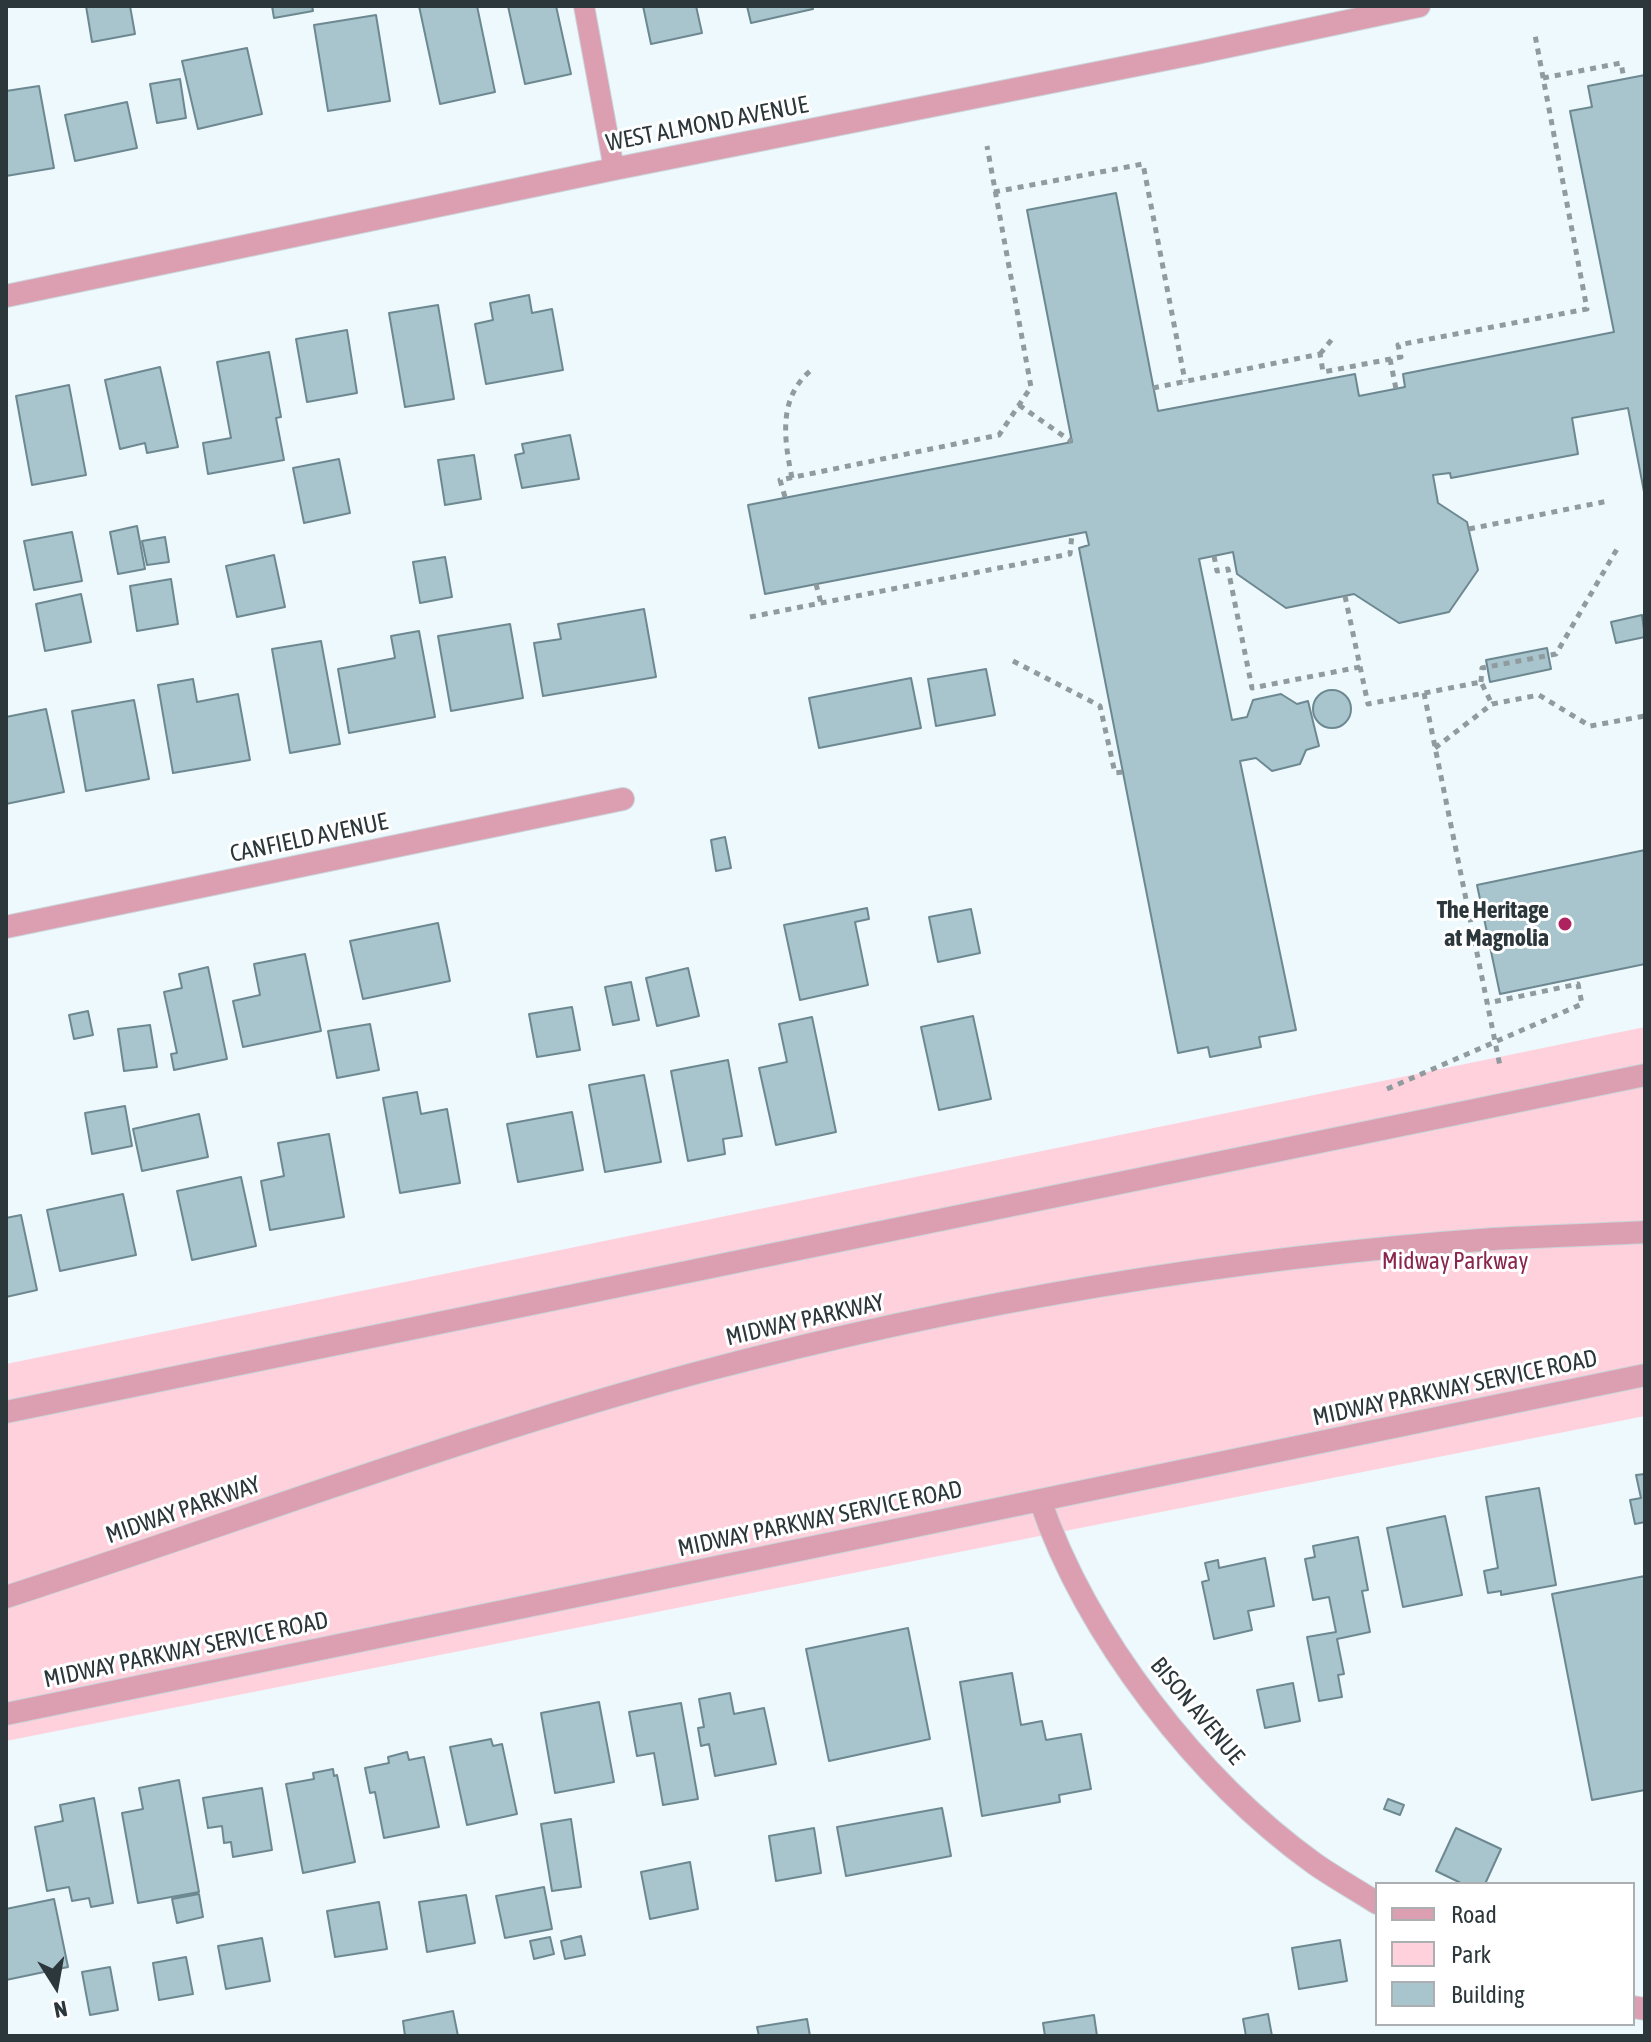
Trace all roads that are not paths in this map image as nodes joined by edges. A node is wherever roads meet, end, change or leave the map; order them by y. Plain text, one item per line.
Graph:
1 (584, 6) edge
2 (1419, 6) edge
3 (614, 169) junction
4 (6, 296) edge
5 (623, 799) dead end
6 (6, 927) edge
7 (1645, 1075) edge
8 (1645, 1232) edge
9 (1645, 1375) edge
10 (6, 1412) edge
11 (1040, 1500) junction
12 (6, 1597) edge
13 (6, 1714) edge
14 (1375, 1902) edge

1 - 3 lane
2 - 3 street, WEST ALMOND AVENUE
3 - 4 street, WEST ALMOND AVENUE
5 - 6 street, CANFIELD AVENUE
7 - 10 street
8 - 12 street, MIDWAY PARKWAY
9 - 11 street, MIDWAY PARKWAY SERVICE ROAD
11 - 13 street, MIDWAY PARKWAY SERVICE ROAD
11 - 14 street, BISON AVENUE

